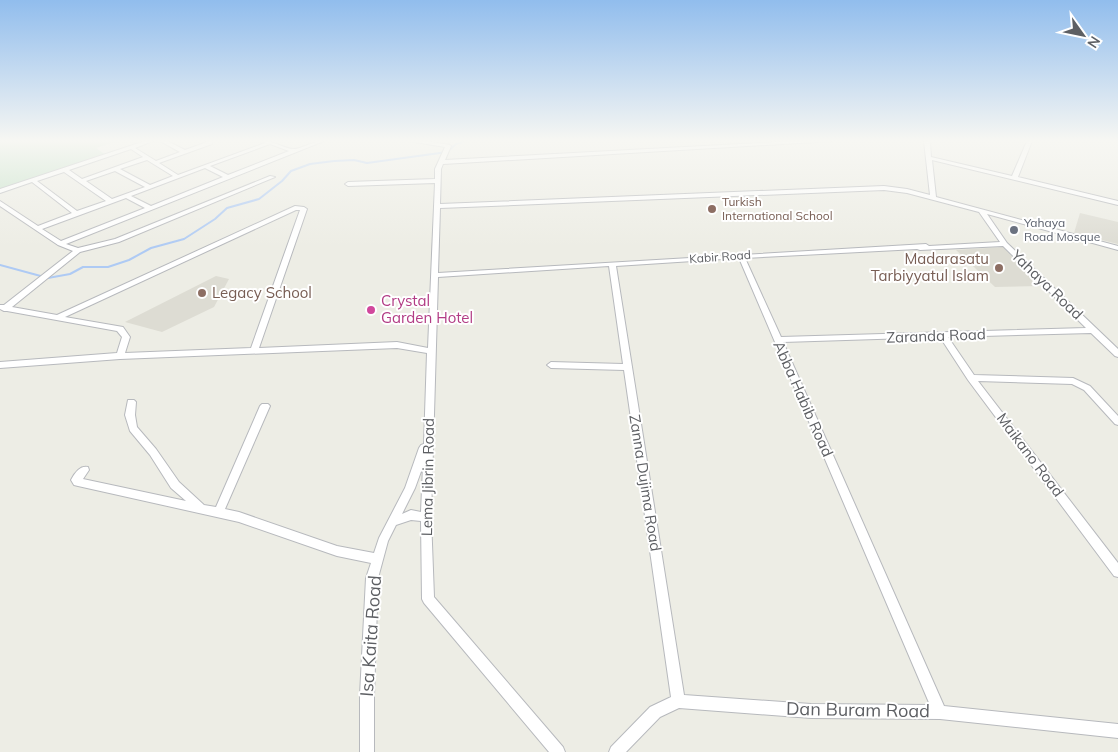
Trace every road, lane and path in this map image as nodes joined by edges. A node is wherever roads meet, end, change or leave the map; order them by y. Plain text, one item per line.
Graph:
1 (46, 176) edge
2 (74, 176) edge
3 (95, 176) edge
4 (129, 176) edge
5 (228, 176) edge
6 (438, 176) edge
7 (931, 176) edge
8 (1005, 176) edge
9 (1015, 176) edge
10 (178, 177) edge
11 (272, 177) dead end
12 (1013, 178) junction
13 (33, 180) junction
14 (81, 181) junction
15 (438, 181) junction
16 (348, 184) dead end
17 (150, 187) junction
18 (0, 191) edge
19 (184, 194) junction
20 (127, 196) junction
21 (191, 198) dead end
22 (933, 198) junction
23 (111, 201) junction
24 (198, 201) dead end
25 (0, 202) edge
26 (1118, 203) edge
27 (205, 204) junction
28 (437, 206) junction
29 (150, 208) junction
30 (981, 211) junction
31 (77, 214) junction
32 (38, 228) junction
33 (60, 244) junction
34 (1005, 244) junction
35 (926, 246) dead end
36 (1118, 248) edge
37 (78, 250) junction
38 (741, 256) junction
39 (612, 264) junction
40 (46, 275) joint
41 (434, 275) junction
42 (39, 281) joint
43 (2, 309) edge
44 (60, 316) junction
45 (1094, 330) junction
46 (943, 336) junction
47 (778, 340) junction
48 (254, 351) junction
49 (430, 352) junction
50 (1118, 354) edge
51 (120, 356) junction
52 (551, 364) dead end
53 (0, 365) edge
54 (628, 367) junction
55 (971, 378) junction
56 (131, 402) dead end
57 (265, 406) dead end
58 (429, 410) junction
59 (1118, 422) edge
60 (84, 470) dead end
61 (200, 507) junction
62 (219, 512) junction
63 (426, 517) junction
64 (392, 523) junction
65 (378, 559) junction
66 (1118, 572) edge
67 (678, 701) junction
68 (940, 712) junction
69 (1118, 731) edge
70 (367, 752) edge
71 (558, 752) edge
72 (616, 752) edge

1 - 13 street
2 - 14 street
3 - 14 street
4 - 17 street
5 - 19 street
6 - 15 street, Lema Jibrin Road
7 - 22 street
8 - 12 street
9 - 12 street
10 - 17 street
11 - 27 street
12 - 26 street
13 - 18 street
13 - 31 street
14 - 23 street
15 - 16 street
15 - 28 street, Lema Jibrin Road
17 - 20 street
19 - 21 street
19 - 29 street
20 - 23 street
20 - 29 street
22 - 28 street
22 - 30 street
23 - 31 street
24 - 27 street
25 - 32 street
27 - 37 street
28 - 41 street, Lema Jibrin Road
29 - 33 street
30 - 34 street, Yahaya Road
30 - 36 street
31 - 32 street
32 - 33 street
33 - 37 street
34 - 38 street, Kabir Road
34 - 45 street, Yahaya Road
35 - 38 street
37 - 40 street
38 - 39 street, Kabir Road
38 - 47 street, Abba Habib Road
39 - 41 street, Kabir Road
39 - 54 street, Zanna Dujima Road
40 - 42 street
41 - 49 street, Lema Jibrin Road
42 - 43 street
43 - 44 street
44 - 48 street
44 - 51 street
45 - 46 street, Zaranda Road
45 - 50 street, Yahaya Road
46 - 47 street, Zaranda Road
46 - 55 street, Maikano Road
47 - 68 street, Abba Habib Road
48 - 49 street
48 - 51 street
49 - 58 street, Lema Jibrin Road
51 - 53 street
52 - 54 street
54 - 67 street, Zanna Dujima Road
55 - 59 street
55 - 66 street, Maikano Road
56 - 61 street
57 - 62 street
58 - 63 street, Lema Jibrin Road
58 - 64 street, Isa Kaita Road
60 - 61 street
61 - 62 street
62 - 65 street
63 - 64 street
63 - 71 street, Lema Jibrin Road
64 - 65 street, Isa Kaita Road
65 - 70 street, Isa Kaita Road
67 - 68 street, Dan Buram Road
67 - 72 street, Dan Buram Road
68 - 69 street, Dan Buram Road

